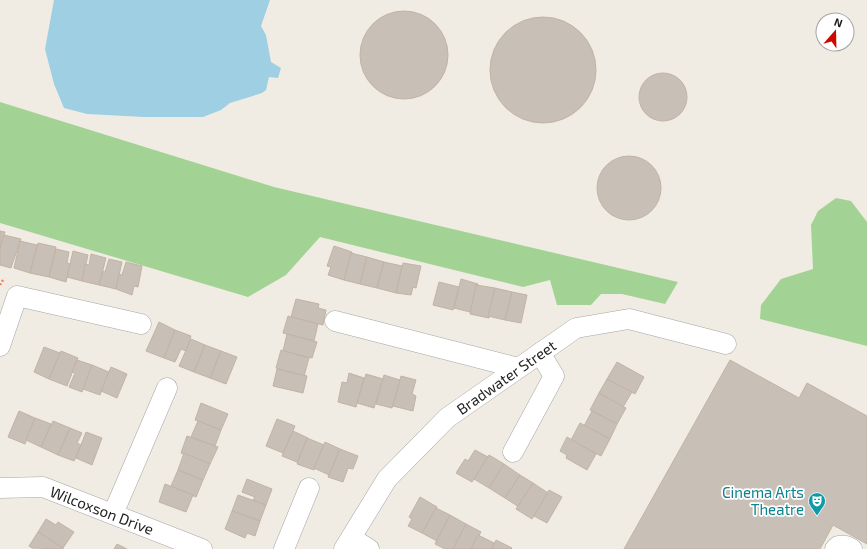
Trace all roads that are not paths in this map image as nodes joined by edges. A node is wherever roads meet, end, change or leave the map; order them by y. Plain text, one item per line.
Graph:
1 (335, 321) dead end
2 (141, 324) dead end
3 (726, 344) dead end
4 (0, 346) edge
5 (540, 353) junction
6 (518, 368) junction
7 (167, 388) dead end
8 (513, 452) dead end
9 (0, 488) edge
10 (310, 488) dead end
11 (113, 514) junction
12 (174, 544) edge
13 (347, 544) edge
14 (202, 549) edge
15 (284, 549) edge
16 (369, 549) edge
17 (835, 549) edge
18 (852, 549) edge

1 - 6 street
2 - 4 street
3 - 5 street, Bradwater Street
5 - 6 street, Bradwater Street
5 - 8 street
6 - 13 street, Bradwater Street
7 - 11 street
9 - 11 street, Wilcoxson Drive
10 - 15 street
11 - 12 street, Wilcoxson Drive
12 - 14 street, Wilcoxson Drive
13 - 16 street
17 - 18 street

